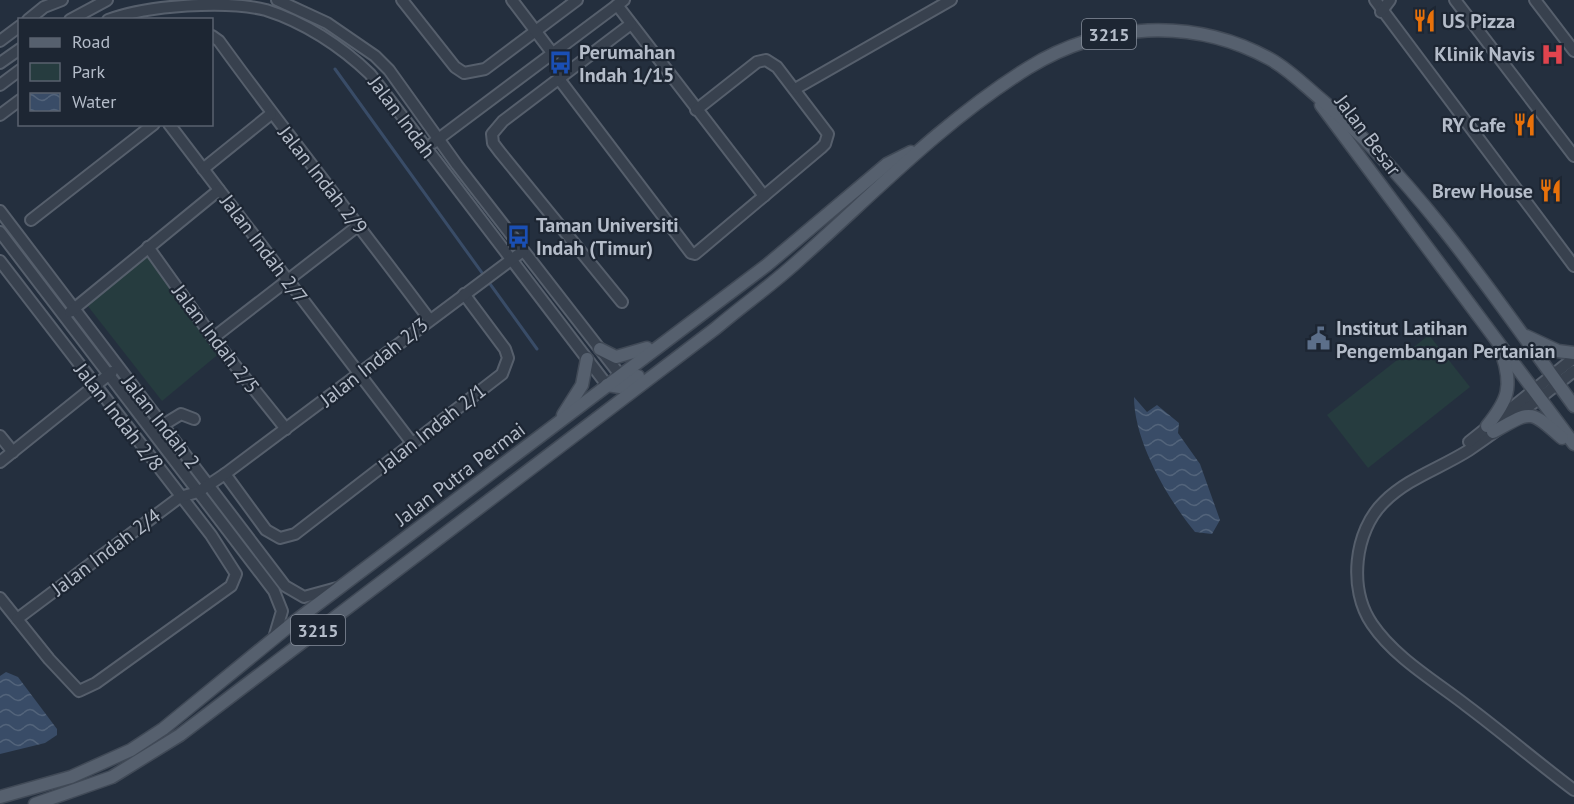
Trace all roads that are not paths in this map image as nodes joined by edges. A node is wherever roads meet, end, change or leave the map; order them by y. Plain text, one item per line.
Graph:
1 (62, 0) edge
2 (106, 0) edge
3 (277, 0) edge
4 (402, 0) edge
5 (512, 0) edge
6 (577, 0) edge
7 (951, 0) edge
8 (1375, 0) edge
9 (1390, 0) edge
10 (1455, 0) edge
11 (1535, 0) edge
12 (221, 2) edge
13 (621, 3) edge
14 (41, 4) edge
15 (1382, 12) junction
16 (30, 18) edge
17 (74, 18) edge
18 (113, 18) edge
19 (631, 24) junction
20 (18, 28) edge
21 (537, 32) junction
22 (215, 38) edge
23 (0, 41) edge
24 (18, 50) edge
25 (1574, 51) edge
26 (553, 54) junction
27 (0, 63) edge
28 (18, 72) edge
29 (559, 79) junction
30 (0, 85) edge
31 (795, 89) junction
32 (1312, 92) junction
33 (18, 102) edge
34 (696, 110) junction
35 (271, 114) junction
36 (0, 115) edge
37 (151, 126) edge
38 (171, 126) edge
39 (438, 138) junction
40 (923, 146) junction
41 (426, 149) junction
42 (1574, 156) edge
43 (203, 169) junction
44 (219, 190) junction
45 (764, 196) junction
46 (0, 211) edge
47 (32, 220) dead end
48 (359, 225) junction
49 (0, 231) edge
50 (147, 248) junction
51 (523, 251) junction
52 (512, 260) junction
53 (0, 261) edge
54 (1574, 266) edge
55 (288, 280) junction
56 (464, 294) junction
57 (622, 302) dead end
58 (75, 308) junction
59 (65, 316) junction
60 (429, 319) junction
61 (1523, 334) junction
62 (213, 338) junction
63 (664, 340) junction
64 (1499, 343) junction
65 (600, 349) junction
66 (1574, 356) edge
67 (587, 359) junction
68 (674, 360) junction
69 (119, 367) junction
70 (1574, 371) edge
71 (360, 373) junction
72 (108, 375) junction
73 (1555, 379) junction
74 (616, 382) junction
75 (95, 387) junction
76 (1535, 394) junction
77 (1574, 406) edge
78 (194, 419) dead end
79 (163, 425) junction
80 (555, 426) junction
81 (585, 426) junction
82 (286, 429) junction
83 (1490, 429) junction
84 (0, 436) edge
85 (412, 443) junction
86 (1574, 446) edge
87 (13, 452) junction
88 (0, 462) edge
89 (225, 474) junction
90 (209, 485) junction
91 (198, 492) junction
92 (180, 497) junction
93 (341, 587) junction
94 (0, 598) edge
95 (17, 619) junction
96 (274, 638) junction
97 (1574, 790) edge
98 (0, 797) edge
99 (35, 804) edge

1 - 14 street
2 - 17 street
3 - 39 street, Jalan Indah
4 - 21 street
5 - 21 street
6 - 21 street
7 - 31 street
8 - 15 street
9 - 15 street
10 - 42 street
11 - 25 street
12 - 18 street, Jalan Indah
12 - 41 street, Jalan Indah
13 - 19 street
13 - 26 street
14 - 16 street
15 - 54 street
19 - 29 street
19 - 34 street
20 - 23 street
21 - 26 street
22 - 35 street, Jalan Indah 2/9
24 - 27 street
26 - 39 street
28 - 30 street
29 - 45 street
29 - 57 street
31 - 34 street
31 - 45 street
32 - 40 main road, Jalan Putra Permai / 3215
32 - 61 main road, Jalan Besar / 3215
32 - 64 main road, Jalan Besar / 3215
33 - 36 street
34 - 45 street
35 - 43 street
35 - 48 street, Jalan Indah 2/9
37 - 47 street
38 - 43 street, Jalan Indah 2/7
39 - 41 street
39 - 51 street, Jalan Indah
40 - 63 main road, Jalan Putra Permai / 3215
40 - 68 main road, Jalan Putra Permai / 3215
41 - 52 street, Jalan Indah
43 - 44 street, Jalan Indah 2/7
44 - 50 street
44 - 55 street, Jalan Indah 2/7
46 - 58 street, Jalan Indah 2
48 - 55 street
48 - 60 street, Jalan Indah 2/9
49 - 59 street, Jalan Indah 2
50 - 58 street
50 - 62 street, Jalan Indah 2/5
51 - 52 street, Jalan Indah 2/3
51 - 65 street, Jalan Indah
52 - 56 street, Jalan Indah 2/3
52 - 67 street, Jalan Indah
53 - 75 street, Jalan Indah 2/8
55 - 62 street
55 - 71 street, Jalan Indah 2/7
56 - 60 street, Jalan Indah 2/3
56 - 85 street, Jalan Indah 2/1
58 - 59 street
58 - 69 street, Jalan Indah 2
59 - 72 street, Jalan Indah 2
60 - 71 street, Jalan Indah 2/3
61 - 66 main road
61 - 73 main road, Jalan Besar / 3215
62 - 82 street, Jalan Indah 2/5
63 - 65 main road
63 - 74 main road, Jalan Putra Permai / 3215
64 - 76 main road, Jalan Besar / 3215
64 - 83 main road
65 - 74 street, Jalan Indah
66 - 73 street
67 - 74 street, Jalan Indah
67 - 80 main road
68 - 74 main road
68 - 81 main road, Jalan Putra Permai / 3215
69 - 72 street
69 - 79 street, Jalan Indah 2
70 - 73 street
71 - 82 street, Jalan Indah 2/3
71 - 85 street, Jalan Indah 2/7
72 - 75 street
72 - 91 street, Jalan Indah 2
73 - 76 street
73 - 77 main road, Jalan Besar / 3215
74 - 80 main road, Jalan Putra Permai / 3215
74 - 81 main road
75 - 87 street
75 - 92 street, Jalan Indah 2/8
76 - 83 street
76 - 86 main road, Jalan Besar / 3215
78 - 79 street
79 - 90 street, Jalan Indah 2
80 - 93 main road, Jalan Putra Permai / 3215
81 - 99 main road, Jalan Putra Permai / 3215
82 - 89 street, Jalan Indah 2/3
83 - 86 main road
83 - 97 street
84 - 87 street
85 - 89 street, Jalan Indah 2/1
87 - 88 street
89 - 90 street, Jalan Indah 2/3
90 - 91 street, Jalan Indah 2/4
90 - 93 street, Jalan Indah 2
91 - 92 street, Jalan Indah 2/4
91 - 96 street, Jalan Indah 2
92 - 95 street, Jalan Indah 2/4
92 - 95 street, Jalan Indah 2/8
93 - 96 main road, Jalan Putra Permai / 3215
94 - 95 street
96 - 98 main road, Jalan Putra Permai / 3215

